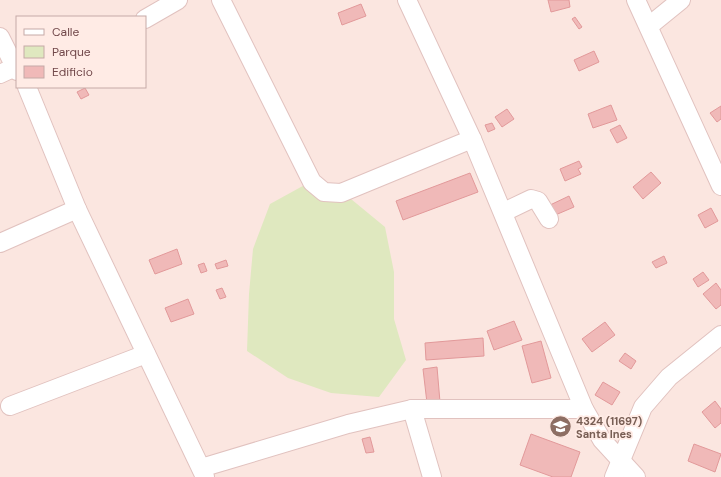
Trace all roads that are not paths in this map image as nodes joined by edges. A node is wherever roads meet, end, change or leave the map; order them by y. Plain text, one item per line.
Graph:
1 (178, 0) edge
2 (221, 0) edge
3 (407, 0) edge
4 (636, 0) edge
5 (681, 0) edge
6 (146, 18) edge
7 (649, 26) junction
8 (0, 37) edge
9 (11, 71) edge
10 (29, 88) edge
11 (472, 139) junction
12 (715, 160) edge
13 (721, 186) edge
14 (77, 209) junction
15 (504, 212) junction
16 (549, 219) dead end
17 (0, 243) edge
18 (721, 335) edge
19 (146, 354) junction
20 (10, 406) dead end
21 (412, 409) junction
22 (584, 409) junction
23 (621, 459) junction
24 (203, 473) edge
25 (432, 477) edge
26 (614, 477) edge
27 (636, 477) edge

1 - 6 street
2 - 11 street
3 - 11 street
4 - 7 street
5 - 7 street
7 - 12 street
8 - 9 street
10 - 14 street
11 - 15 street
12 - 13 street
14 - 17 street
14 - 19 street
15 - 16 street
15 - 22 street
18 - 23 street
19 - 20 street
19 - 24 street
21 - 22 street
21 - 24 street
21 - 25 street
22 - 23 street
23 - 26 street
23 - 27 street

